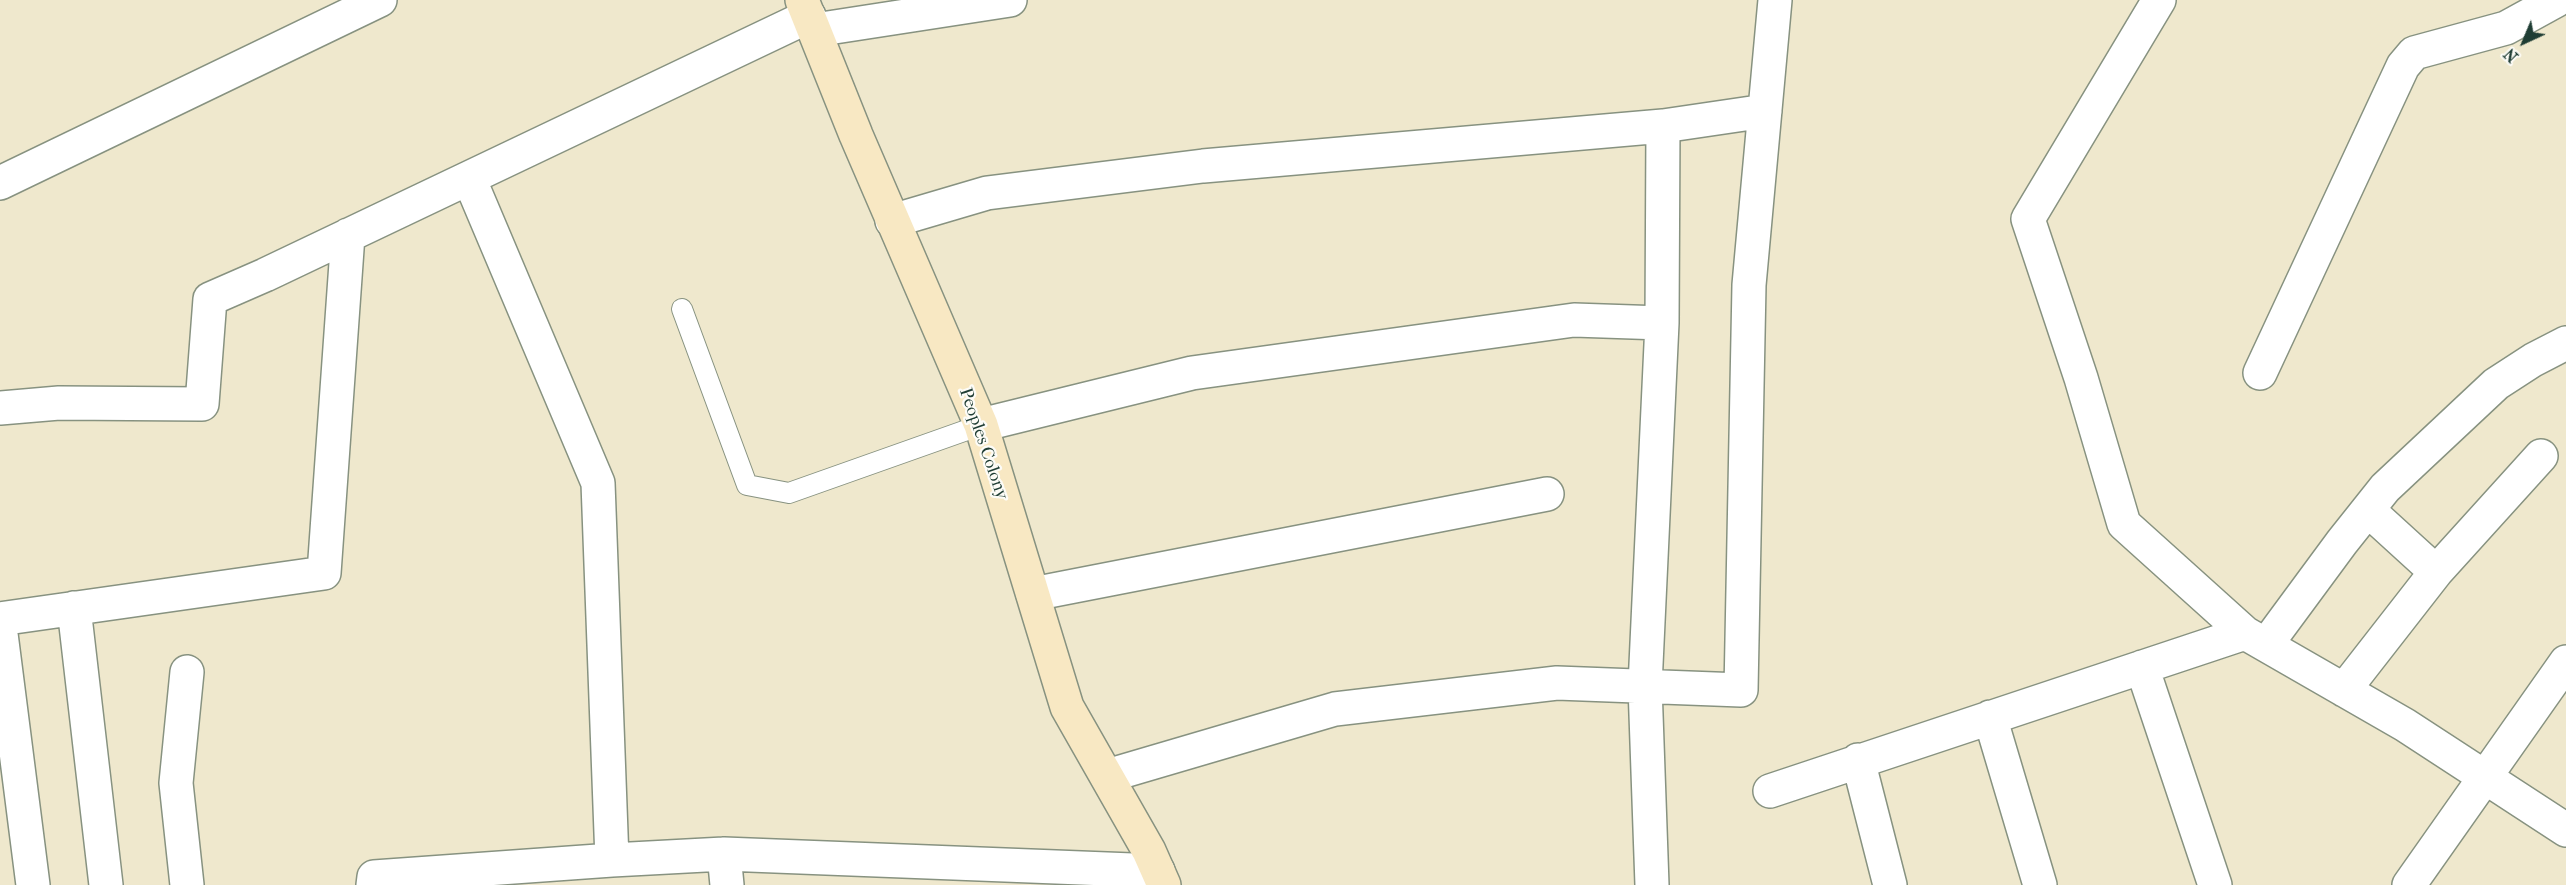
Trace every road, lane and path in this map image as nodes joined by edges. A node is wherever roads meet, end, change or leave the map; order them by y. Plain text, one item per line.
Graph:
1 (380, 0) edge
2 (1010, 0) edge
3 (1775, 0) edge
4 (2159, 0) edge
5 (2559, 5) edge
6 (809, 16) edge
7 (1765, 111) junction
8 (1663, 126) junction
9 (469, 178) junction
10 (0, 183) edge
11 (892, 221) junction
12 (348, 236) junction
13 (682, 309) dead end
14 (1662, 323) junction
15 (2566, 343) edge
16 (2260, 373) dead end
17 (0, 408) edge
18 (981, 426) junction
19 (2541, 456) dead end
20 (1547, 494) dead end
21 (2368, 510) junction
22 (2436, 572) junction
23 (1033, 594) junction
24 (74, 608) junction
25 (0, 619) edge
26 (0, 626) edge
27 (2255, 639) junction
28 (2566, 662) edge
29 (2142, 667) junction
30 (187, 672) dead end
31 (1645, 686) junction
32 (2344, 690) junction
33 (1990, 717) junction
34 (1858, 760) junction
35 (1107, 776) junction
36 (2485, 777) junction
37 (1770, 791) dead end
38 (2566, 830) edge
39 (612, 860) junction
40 (726, 870) edge
41 (496, 877) edge
42 (1161, 878) edge
43 (33, 885) edge
44 (106, 885) edge
45 (186, 885) edge
46 (373, 885) edge
47 (1652, 885) edge
48 (1890, 885) edge
49 (2040, 885) edge
50 (2215, 885) edge
51 (2409, 885) edge

1 - 10 street
2 - 6 street
3 - 7 street
4 - 27 street
5 - 16 street
6 - 9 street
6 - 11 street, Peoples Colony
7 - 8 street
7 - 31 street
8 - 11 street
8 - 14 street
9 - 12 street
9 - 39 street
11 - 18 street, Peoples Colony
12 - 17 street
12 - 24 street
13 - 18 lane
14 - 18 street
14 - 31 street
15 - 21 street
18 - 23 street, Peoples Colony
19 - 22 street
20 - 23 street
21 - 22 street
21 - 27 street
22 - 32 street
23 - 35 street, Peoples Colony
24 - 25 street
24 - 44 street
26 - 43 street
27 - 29 street
27 - 32 street
28 - 36 street
29 - 33 street
29 - 50 street
30 - 45 street
31 - 35 street
31 - 47 street
32 - 36 street
33 - 34 street
33 - 49 street
34 - 37 street
34 - 48 street
35 - 42 street, Peoples Colony
36 - 38 street
36 - 51 street
39 - 40 street
39 - 41 street
40 - 42 street
41 - 46 street

